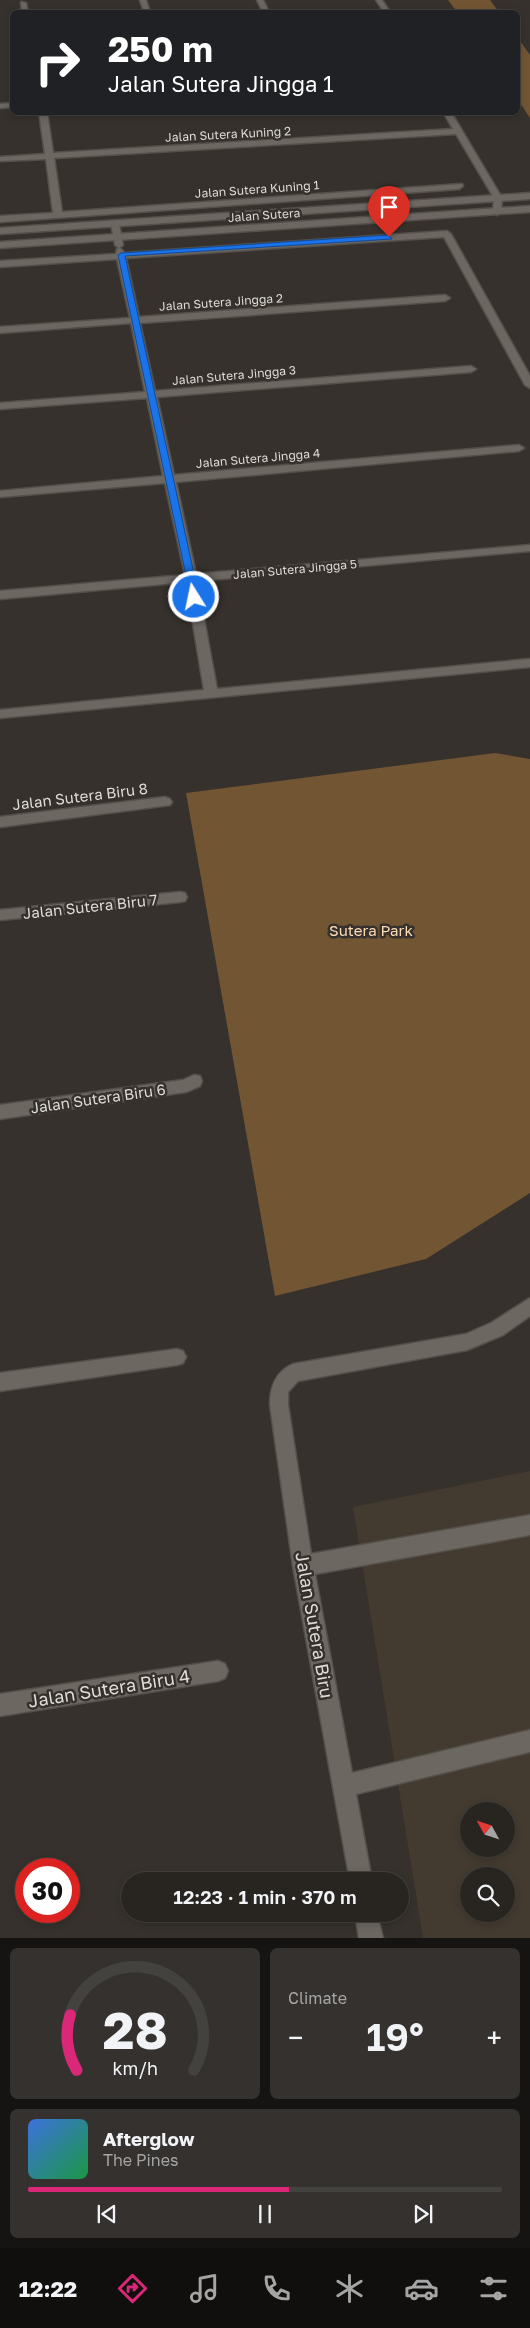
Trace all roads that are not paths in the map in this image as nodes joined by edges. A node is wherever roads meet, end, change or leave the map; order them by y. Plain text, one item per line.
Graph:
1 (23, 3) dead end
2 (25, 10) edge
3 (43, 115) edge
4 (449, 115) edge
5 (458, 131) junction
6 (49, 156) junction
7 (0, 159) edge
8 (459, 186) dead end
9 (530, 196) edge
10 (498, 198) junction
11 (530, 209) edge
12 (497, 212) junction
13 (58, 214) junction
14 (0, 219) edge
15 (115, 224) junction
16 (0, 231) edge
17 (0, 245) edge
18 (120, 247) junction
19 (0, 264) edge
20 (445, 298) dead end
21 (136, 321) junction
22 (0, 330) edge
23 (471, 369) dead end
24 (530, 385) edge
25 (152, 394) junction
26 (0, 406) edge
27 (519, 448) dead end
28 (170, 480) junction
29 (0, 494) edge
30 (530, 548) edge
31 (191, 578) junction
32 (0, 595) edge
33 (530, 663) edge
34 (211, 692) junction
35 (0, 714) edge
36 (165, 802) dead end
37 (0, 822) edge
38 (180, 896) dead end
39 (0, 915) edge
40 (194, 1081) dead end
41 (0, 1112) edge
42 (530, 1306) edge
43 (177, 1357) dead end
44 (0, 1382) edge
45 (530, 1525) edge
46 (303, 1566) junction
47 (218, 1671) dead end
48 (0, 1704) edge
49 (530, 1741) edge
50 (344, 1786) junction
51 (359, 1872) edge
52 (368, 1922) edge
53 (371, 1938) edge

1 - 2 street
3 - 6 street
4 - 5 street
5 - 6 street, Jalan Sutera Kuning 2
5 - 10 street
6 - 7 street, Jalan Sutera Kuning 2
6 - 13 street
8 - 13 street, Jalan Sutera Kuning 1
9 - 10 street, Jalan Sutera
10 - 12 street
10 - 15 street, Jalan Sutera
11 - 12 street, Jalan Sutera
12 - 18 street, Jalan Sutera
13 - 14 street, Jalan Sutera Kuning 1
15 - 16 street, Jalan Sutera
15 - 18 street
17 - 18 street, Jalan Sutera
18 - 19 street
18 - 21 street
18 - 24 street
20 - 21 street, Jalan Sutera Jingga 2
21 - 22 street, Jalan Sutera Jingga 2
21 - 25 street
23 - 25 street, Jalan Sutera Jingga 3
25 - 26 street, Jalan Sutera Jingga 3
25 - 28 street
27 - 28 street, Jalan Sutera Jingga 4
28 - 29 street, Jalan Sutera Jingga 4
28 - 31 street
30 - 31 street, Jalan Sutera Jingga 5
31 - 32 street, Jalan Sutera Jingga 5
31 - 34 street
33 - 34 street
34 - 35 street
36 - 37 street, Jalan Sutera Biru 8
38 - 39 street, Jalan Sutera Biru 7
40 - 41 street, Jalan Sutera Biru 6
42 - 46 street, Jalan Sutera Biru
43 - 44 street
45 - 46 street
46 - 50 street, Jalan Sutera Biru
47 - 48 street, Jalan Sutera Biru 4
49 - 50 street
50 - 51 street, Jalan Sutera Biru
52 - 53 street

